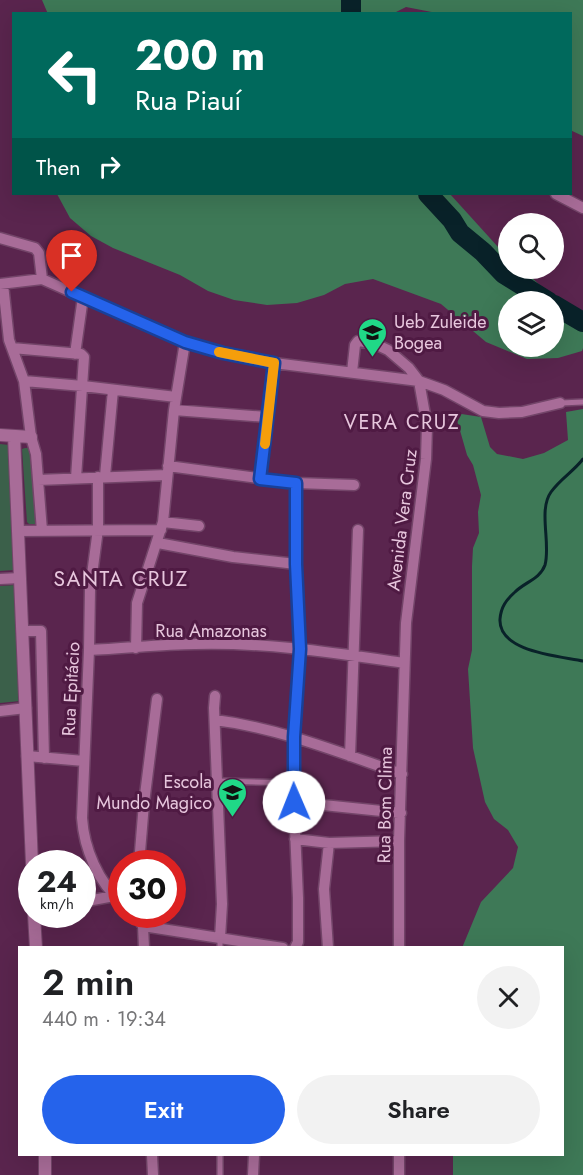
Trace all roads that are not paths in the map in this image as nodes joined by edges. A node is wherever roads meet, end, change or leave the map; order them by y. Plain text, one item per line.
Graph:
1 (558, 195) edge
2 (583, 208) edge
3 (0, 238) edge
4 (42, 279) junction
5 (1, 284) edge
6 (83, 297) junction
7 (185, 342) junction
8 (7, 343) edge
9 (75, 354) junction
10 (274, 363) junction
11 (352, 372) junction
12 (24, 381) junction
13 (419, 381) junction
14 (83, 386) junction
15 (113, 390) junction
16 (176, 397) junction
17 (583, 402) edge
18 (560, 403) joint
19 (174, 410) junction
20 (267, 417) junction
21 (0, 435) edge
22 (15, 436) junction
23 (32, 437) junction
24 (167, 470) junction
25 (101, 476) junction
26 (76, 478) junction
27 (260, 479) junction
28 (38, 480) junction
29 (301, 483) junction
30 (354, 486) dead end
31 (162, 526) junction
32 (199, 526) dead end
33 (98, 529) junction
34 (358, 530) dead end
35 (18, 531) junction
36 (42, 531) junction
37 (158, 543) junction
38 (296, 564) junction
39 (20, 578) junction
40 (0, 579) edge
41 (22, 631) junction
42 (136, 648) junction
43 (300, 649) junction
44 (89, 650) junction
45 (354, 656) junction
46 (404, 663) junction
47 (42, 683) junction
48 (24, 684) junction
49 (215, 696) dead end
50 (157, 699) dead end
51 (26, 708) junction
52 (0, 711) edge
53 (215, 720) junction
54 (294, 737) junction
55 (27, 756) junction
56 (350, 756) junction
57 (44, 758) junction
58 (84, 761) junction
59 (402, 774) junction
60 (218, 781) junction
61 (293, 783) junction
62 (294, 802) junction
63 (401, 813) junction
64 (295, 839) junction
65 (399, 841) junction
66 (329, 843) junction
67 (31, 850) edge
68 (140, 850) edge
69 (108, 883) edge
70 (35, 928) edge
71 (144, 928) edge
72 (153, 928) edge
73 (220, 943) edge
74 (296, 945) edge
75 (36, 946) edge
76 (144, 946) edge
77 (258, 946) edge
78 (328, 946) edge
79 (399, 946) edge
80 (45, 1156) edge
81 (152, 1156) edge
82 (220, 1156) edge
83 (254, 1156) edge
84 (399, 1156) edge
85 (45, 1175) edge
86 (153, 1175) edge
87 (220, 1175) edge
88 (253, 1175) edge
89 (399, 1175) edge

1 - 2 street
3 - 4 street
4 - 5 street
4 - 6 street
5 - 8 street
6 - 7 street
6 - 9 street
7 - 10 street
7 - 16 street
8 - 9 street
8 - 12 street
9 - 14 street
10 - 11 street
10 - 20 street
11 - 13 street
11 - 13 street
12 - 14 street
12 - 23 street
13 - 18 street
13 - 46 street, Avenida Vera Cruz
14 - 15 street
14 - 26 street
15 - 16 street
15 - 25 street, Rua Epitácio
16 - 19 street
17 - 18 lane
19 - 20 street
19 - 24 street
20 - 27 street
21 - 22 street
22 - 23 street
22 - 35 street
23 - 28 street
24 - 25 street
24 - 27 street
24 - 31 street
25 - 26 street
25 - 33 street, Rua Epitácio
26 - 28 street
27 - 29 street
28 - 36 street
29 - 30 street
29 - 38 street
31 - 32 street
31 - 33 street
31 - 37 street
33 - 36 street
33 - 44 street, Rua Epitácio
34 - 45 street
35 - 36 street
35 - 39 street
37 - 38 street
37 - 42 street
38 - 43 street
39 - 40 street
39 - 41 street
41 - 47 street
41 - 48 street
42 - 43 street, Rua Amazonas
42 - 44 street, Rua Amazonas
43 - 45 street, Rua Amazonas
43 - 54 street
44 - 58 street, Rua Epitácio
45 - 46 street, Rua Amazonas
45 - 56 street
46 - 59 street, Rua Bom Clima
47 - 48 street
47 - 57 street
48 - 51 street
49 - 53 street
50 - 68 street
51 - 52 street
51 - 55 street
53 - 54 street
53 - 60 street
54 - 56 street
54 - 61 street
55 - 57 street
55 - 67 street
56 - 59 street
57 - 58 street
58 - 69 street, Rua Epitácio
59 - 63 street, Rua Bom Clima
60 - 61 lane
60 - 73 street
61 - 62 street
62 - 63 street
62 - 64 street
63 - 65 street, Rua Bom Clima
64 - 66 street
64 - 74 street
65 - 66 street
65 - 79 street, Rua Bom Clima
66 - 78 street
70 - 75 street
71 - 76 street
72 - 73 street
73 - 77 street
80 - 85 street
81 - 86 street
82 - 87 lane
83 - 88 street
84 - 89 street

